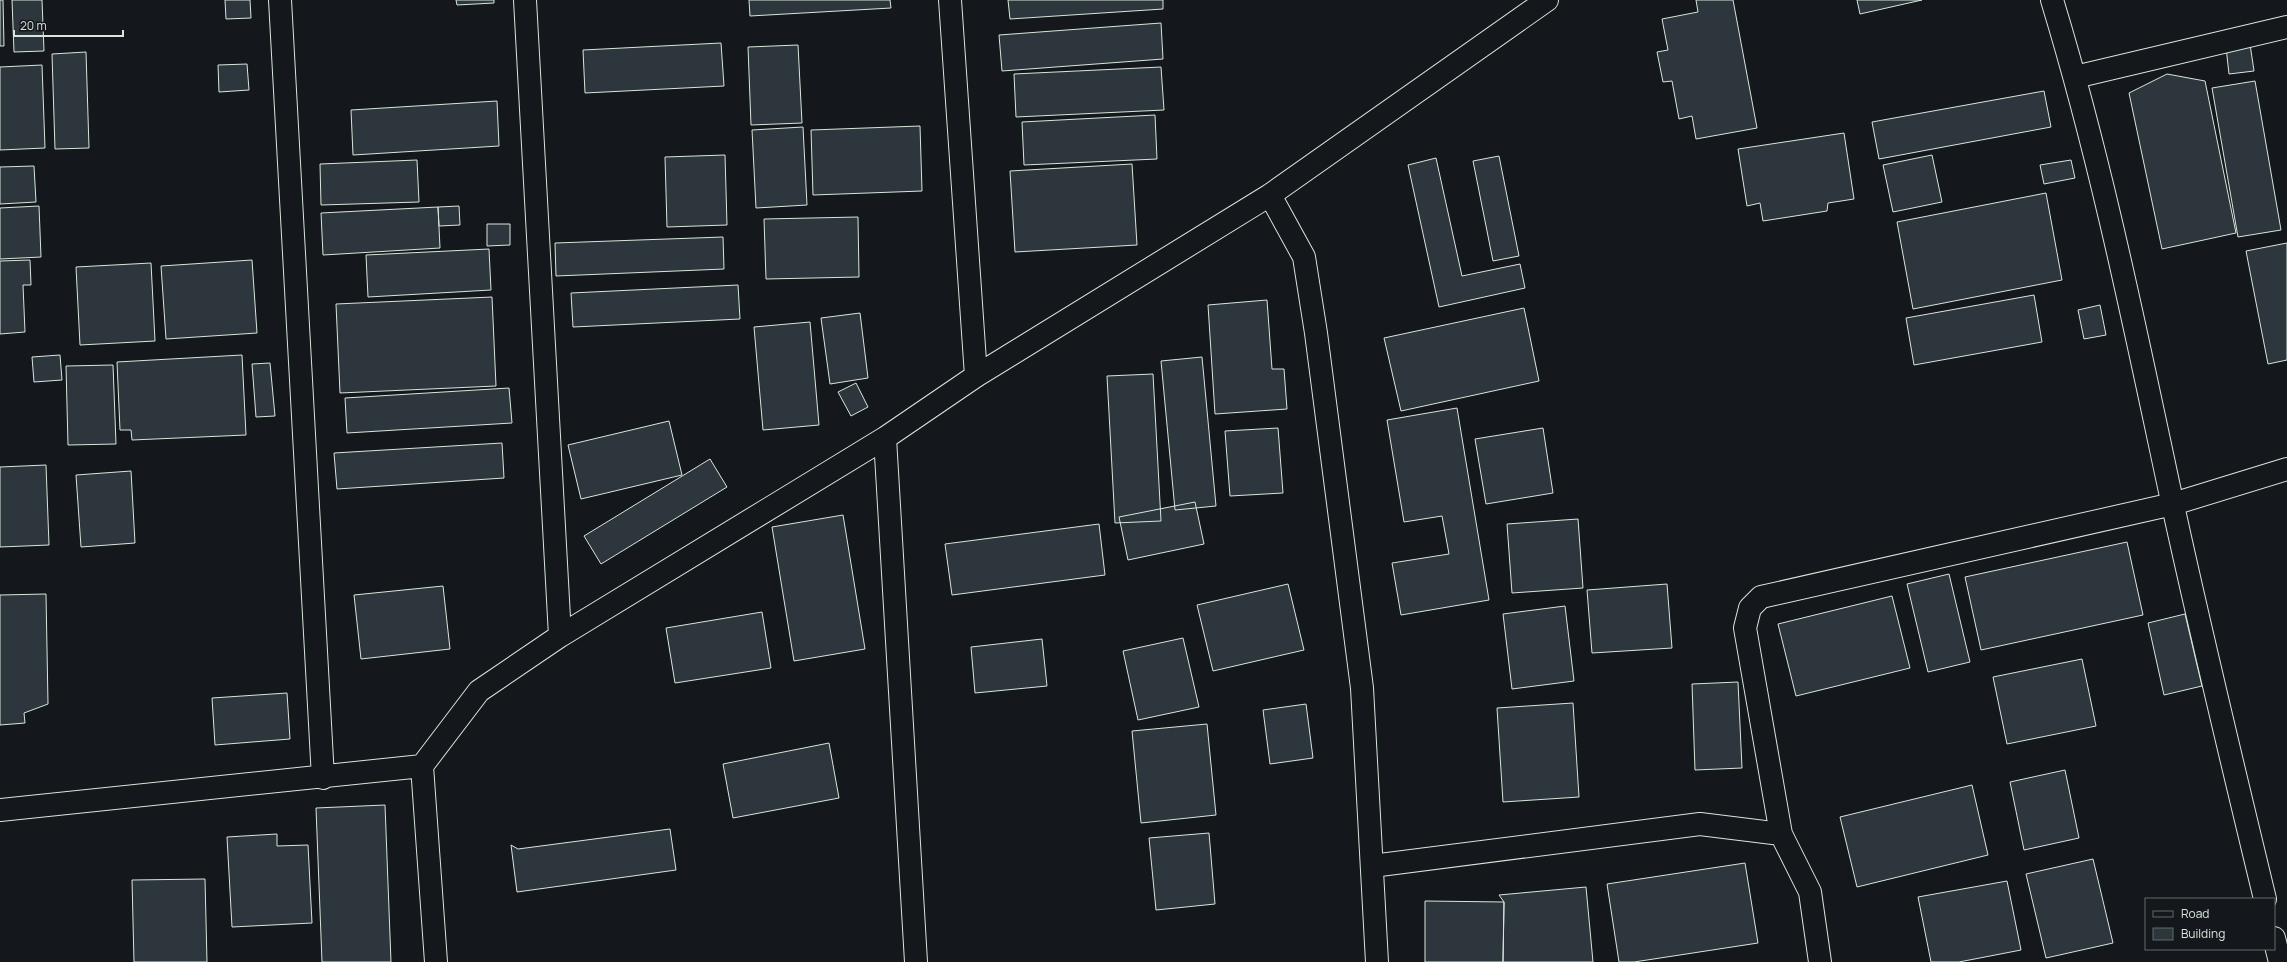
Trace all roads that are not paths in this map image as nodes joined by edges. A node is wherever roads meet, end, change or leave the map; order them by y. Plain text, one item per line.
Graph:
1 (280, 0) edge
2 (525, 0) edge
3 (950, 0) edge
4 (1547, 0) edge
5 (2052, 0) edge
6 (2287, 26) edge
7 (2075, 77) junction
8 (1270, 196) junction
9 (976, 376) junction
10 (885, 438) junction
11 (2287, 469) edge
12 (2173, 504) junction
13 (560, 636) junction
14 (422, 766) junction
15 (323, 778) junction
16 (0, 810) edge
17 (1781, 834) junction
18 (1372, 866) junction
19 (2265, 898) edge
20 (2275, 942) edge
21 (436, 962) edge
22 (916, 962) edge
23 (1377, 962) edge
24 (1820, 962) edge
25 (2280, 962) edge

1 - 15 street
2 - 13 street
3 - 9 street
4 - 8 street
5 - 7 street
6 - 7 street
7 - 12 street
8 - 9 street
8 - 18 street
9 - 10 street
10 - 13 street
10 - 22 street
11 - 12 street
12 - 17 street
12 - 19 street
13 - 14 street
14 - 15 street
14 - 21 street
15 - 16 street
17 - 18 street
17 - 24 street
18 - 23 street
20 - 25 street

